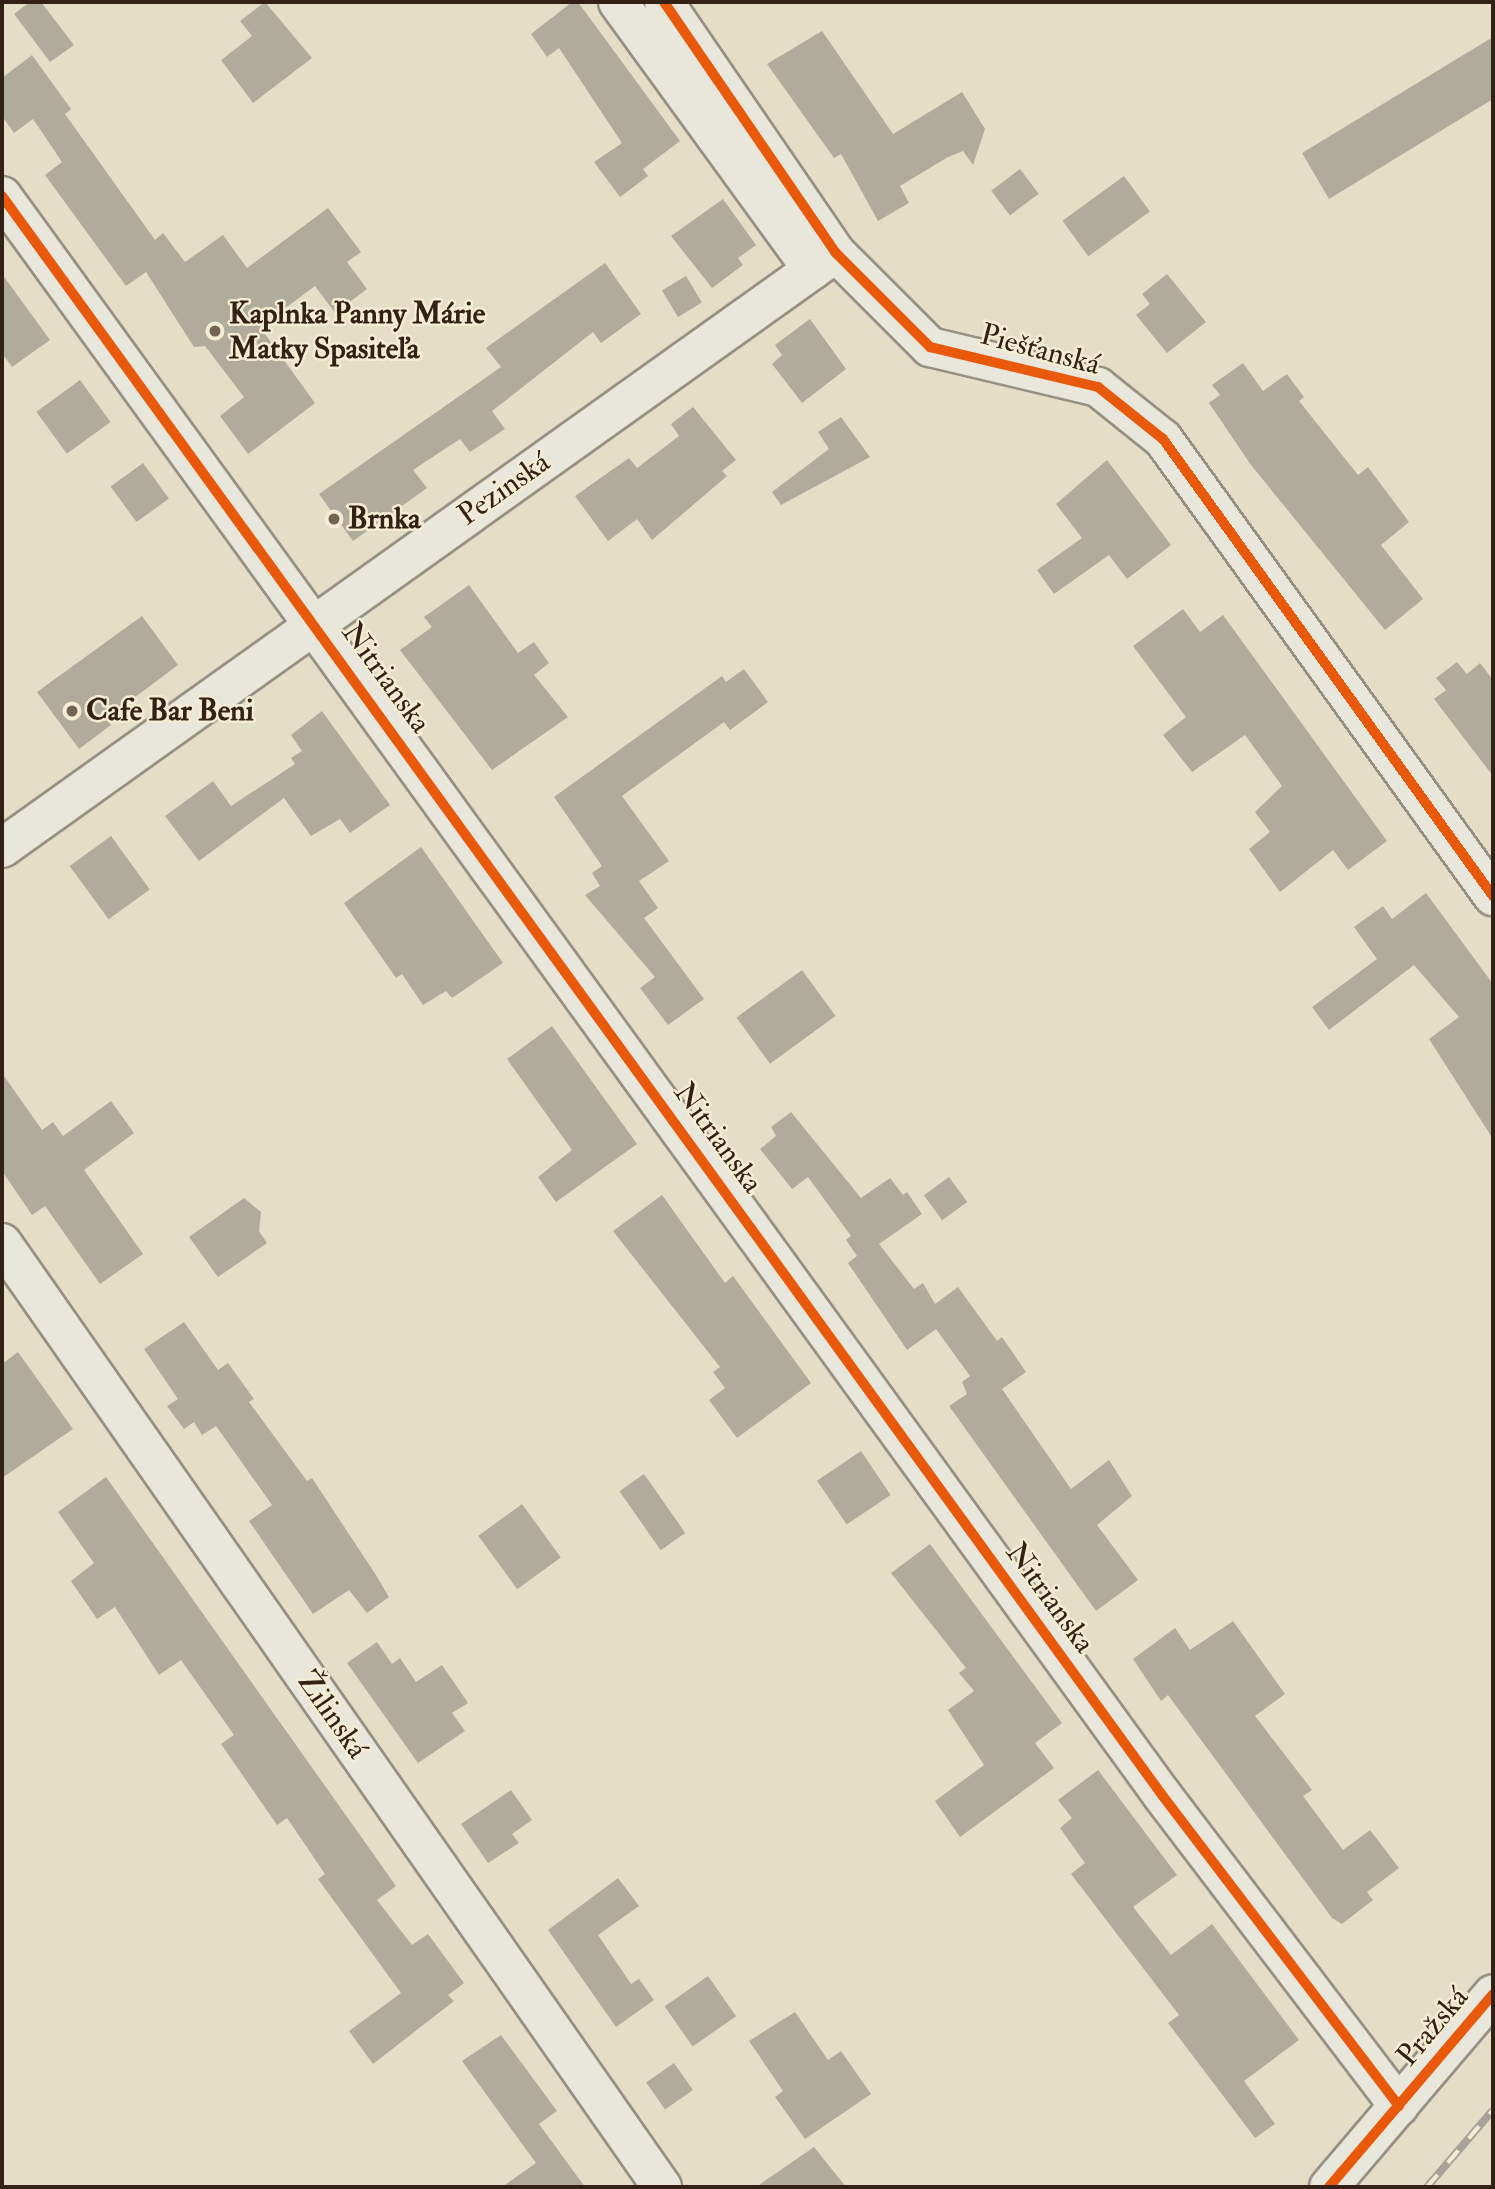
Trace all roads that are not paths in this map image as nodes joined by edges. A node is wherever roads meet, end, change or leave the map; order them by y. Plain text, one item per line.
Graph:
1 (618, 2) edge
2 (664, 2) edge
3 (2, 196) edge
4 (824, 262) junction
5 (316, 623) junction
6 (2, 848) edge
7 (1493, 896) edge
8 (2, 1243) edge
9 (1493, 1994) edge
10 (1399, 2106) junction
11 (662, 2187) edge
12 (1329, 2187) edge

1 - 4 street, Piešťanská
2 - 4 street, Piešťanská
3 - 5 street, Nitrianska
4 - 5 street, Pezinská
4 - 7 street, Piešťanská
5 - 6 street, Pezinská
5 - 10 street, Nitrianska
8 - 11 street, Žilinská
9 - 10 street, Pražská
10 - 12 street, Pražská

